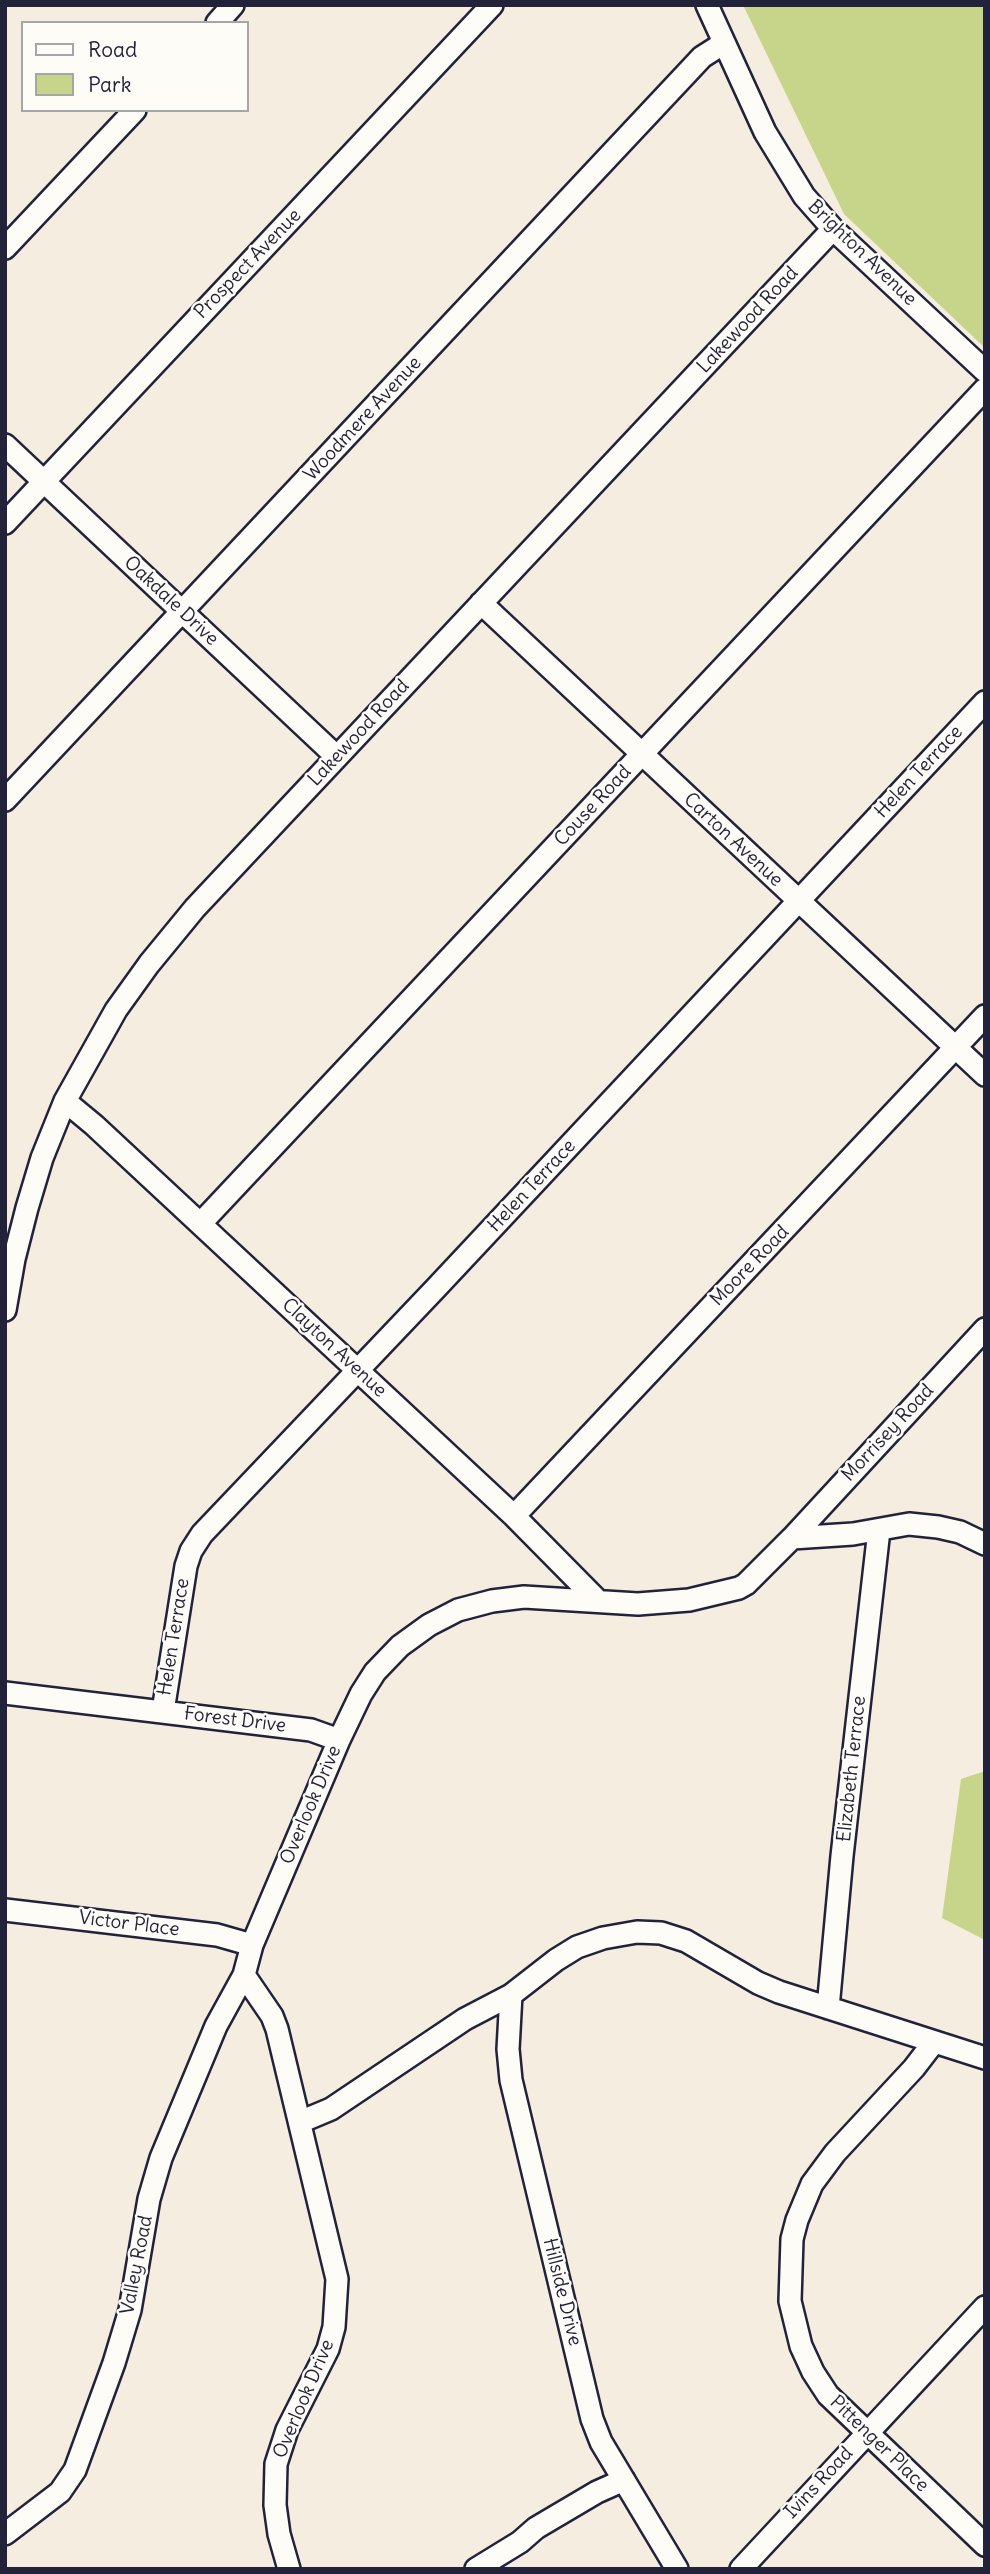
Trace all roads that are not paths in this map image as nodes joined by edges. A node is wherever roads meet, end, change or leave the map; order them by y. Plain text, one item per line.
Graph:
1 (233, 5) edge
2 (492, 5) edge
3 (707, 5) edge
4 (219, 21) edge
5 (724, 43) junction
6 (133, 112) edge
7 (833, 229) junction
8 (5, 248) edge
9 (985, 371) edge
10 (985, 389) edge
11 (5, 445) edge
12 (44, 482) junction
13 (5, 523) edge
14 (481, 603) junction
15 (182, 612) junction
16 (985, 702) edge
17 (642, 755) junction
18 (337, 757) junction
19 (5, 800) edge
20 (799, 901) junction
21 (985, 1016) edge
22 (955, 1047) junction
23 (985, 1075) edge
24 (65, 1101) junction
25 (201, 1223) junction
26 (9, 1261) edge
27 (5, 1310) edge
28 (985, 1329) edge
29 (358, 1370) junction
30 (514, 1516) junction
31 (879, 1530) junction
32 (792, 1538) junction
33 (985, 1544) edge
34 (597, 1600) junction
35 (5, 1693) edge
36 (163, 1711) junction
37 (339, 1740) junction
38 (5, 1910) edge
39 (252, 1945) junction
40 (244, 1975) junction
41 (510, 1995) junction
42 (828, 2008) junction
43 (934, 2042) junction
44 (985, 2058) edge
45 (300, 2122) junction
46 (985, 2307) edge
47 (866, 2433) junction
48 (624, 2480) junction
49 (5, 2534) edge
50 (985, 2545) edge
51 (289, 2569) edge
52 (475, 2569) edge
53 (677, 2569) edge
54 (741, 2569) edge

1 - 4 street
2 - 12 street, Prospect Avenue
3 - 5 street, Brighton Avenue
5 - 7 street, Brighton Avenue
5 - 15 street, Woodmere Avenue
6 - 8 street
7 - 9 street, Brighton Avenue
7 - 14 street, Lakewood Road
10 - 17 street, Couse Road
11 - 12 street, Oakdale Drive
12 - 13 street, Prospect Avenue
12 - 15 street, Oakdale Drive
14 - 17 street, Carton Avenue
14 - 18 street, Lakewood Road
15 - 18 street, Oakdale Drive
15 - 19 street, Woodmere Avenue
16 - 20 street, Helen Terrace
17 - 20 street, Carton Avenue
17 - 25 street, Couse Road
18 - 24 street, Lakewood Road
20 - 22 street, Carton Avenue
20 - 29 street, Helen Terrace
21 - 22 street, Moore Road
22 - 23 street, Carton Avenue
22 - 30 street, Moore Road
24 - 25 street, Clayton Avenue
24 - 26 street, Lakewood Road
25 - 29 street, Clayton Avenue
26 - 27 street, Lakewood Road
28 - 32 street, Morrisey Road
29 - 30 street, Clayton Avenue
29 - 36 street, Helen Terrace
30 - 34 street, Clayton Avenue
31 - 32 street
31 - 33 street
31 - 42 street, Elizabeth Terrace
32 - 34 street, Overlook Drive
34 - 37 street, Overlook Drive
35 - 36 street, Forest Drive
36 - 37 street, Forest Drive
37 - 39 street, Overlook Drive
38 - 39 street, Victor Place
39 - 40 street, Overlook Drive
40 - 45 street, Overlook Drive
40 - 49 street, Valley Road
41 - 42 street
41 - 45 street
41 - 48 street, Hillside Drive
42 - 43 street
43 - 44 street
43 - 47 street, Pittenger Place
45 - 51 street, Overlook Drive
46 - 47 street, Ivins Road
47 - 50 street, Pittenger Place
47 - 54 street, Ivins Road
48 - 52 street
48 - 53 street, Hillside Drive

